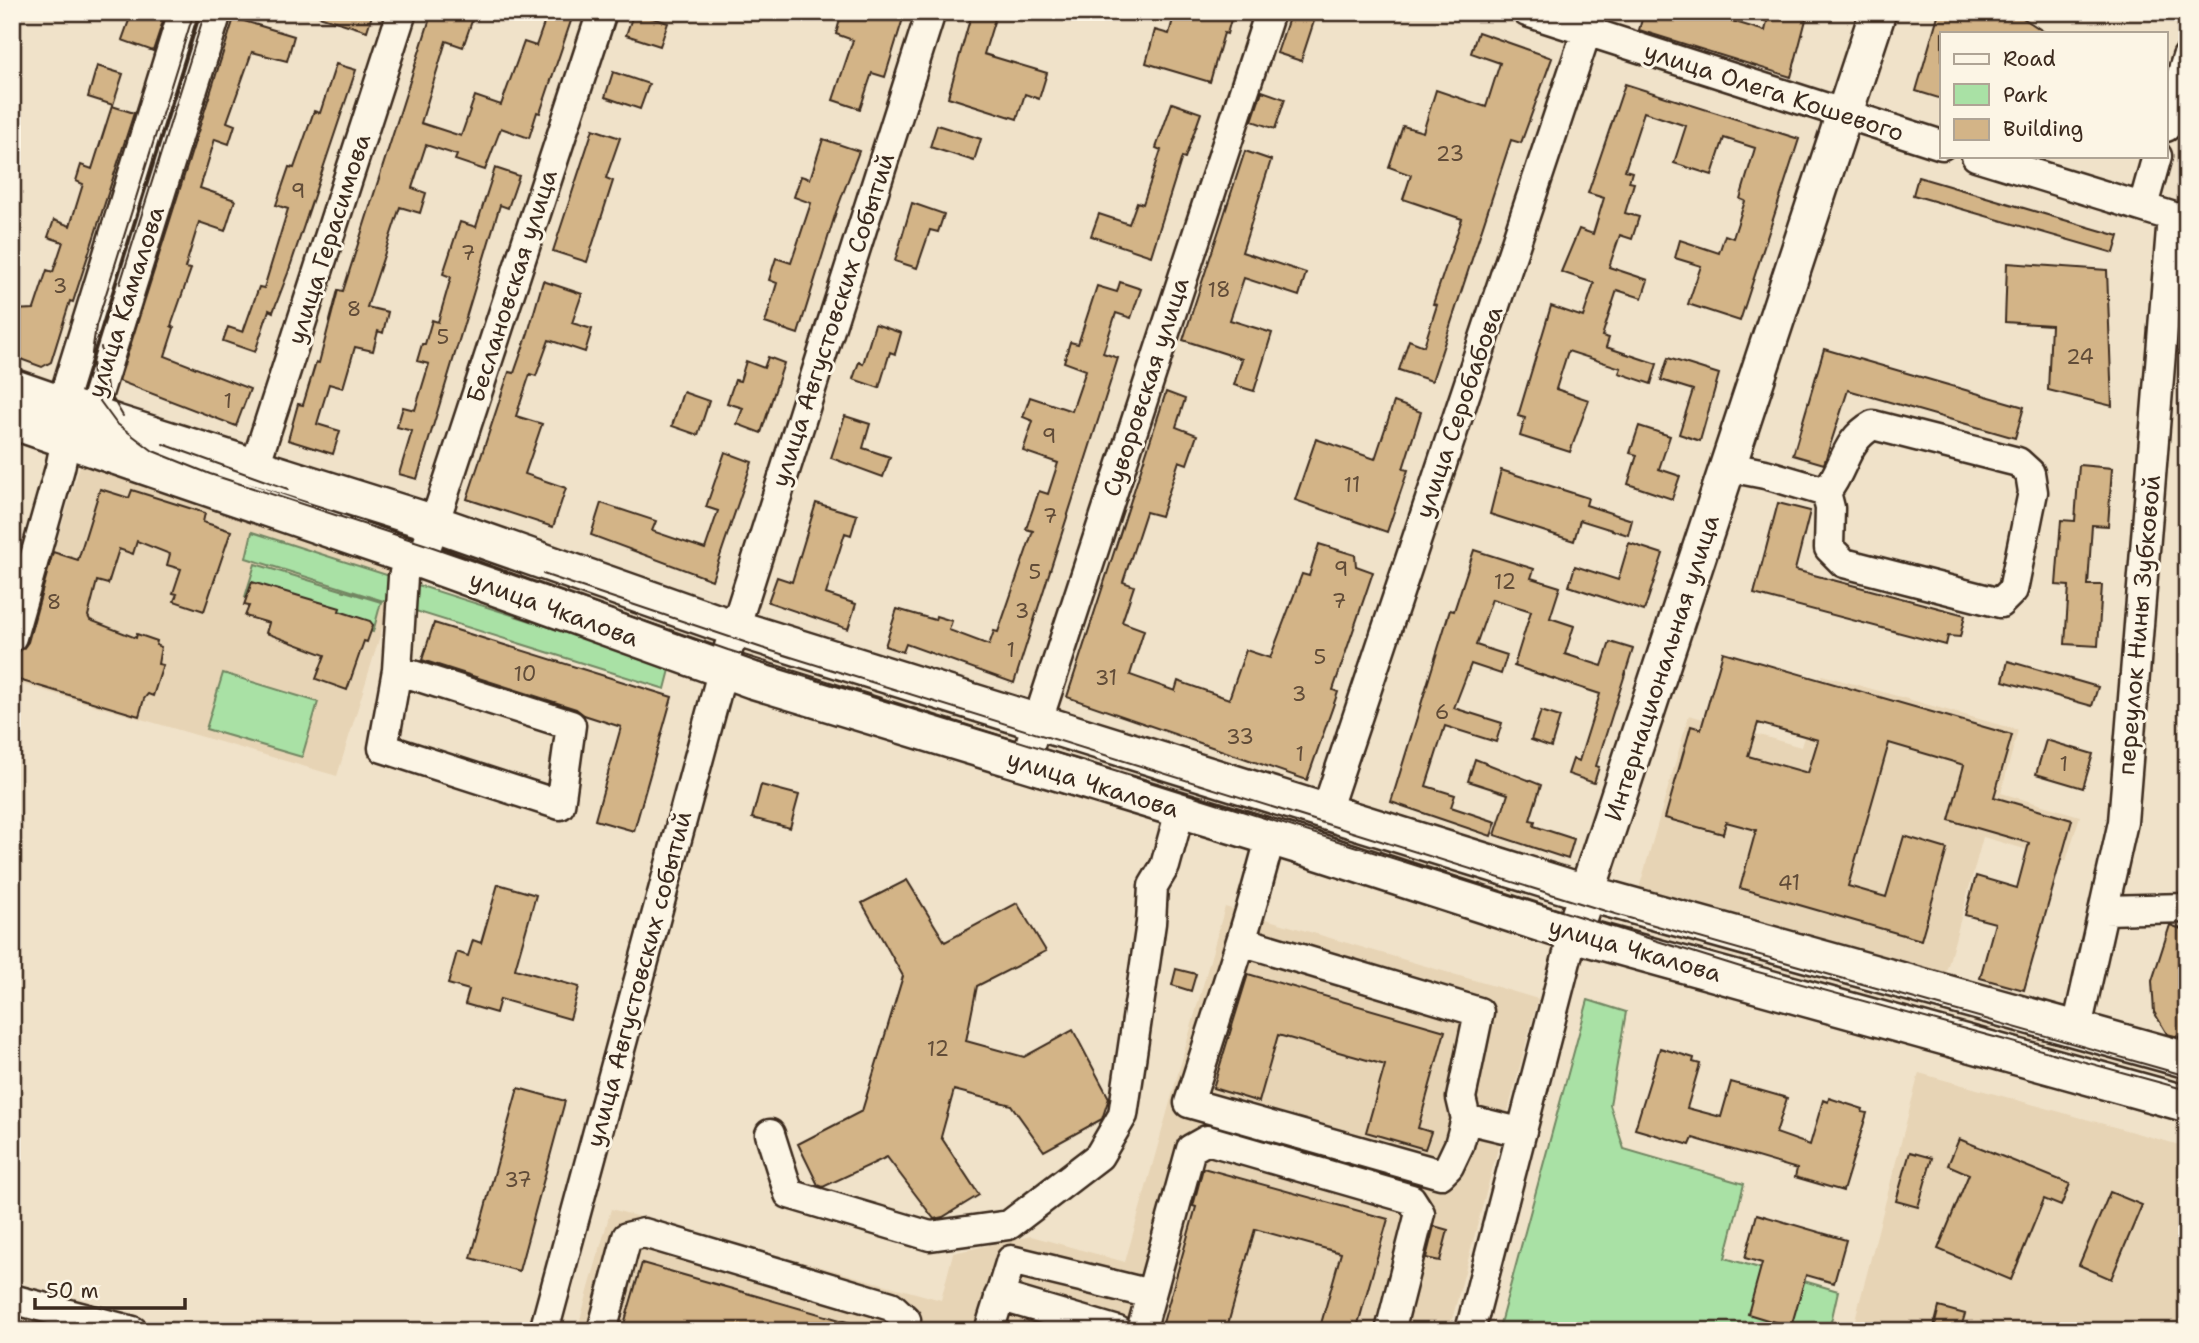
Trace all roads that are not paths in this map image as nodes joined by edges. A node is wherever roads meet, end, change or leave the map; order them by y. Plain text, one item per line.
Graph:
1 (183, 12) edge
2 (217, 12) edge
3 (402, 12) edge
4 (602, 12) edge
5 (931, 12) edge
6 (1270, 12) edge
7 (1527, 12) edge
8 (1878, 12) edge
9 (1590, 22) edge
10 (2187, 57) edge
11 (1846, 117) junction
12 (2168, 120) edge
13 (1940, 144) edge
14 (1983, 158) edge
15 (2156, 158) edge
16 (2143, 206) junction
17 (2179, 219) edge
18 (12, 387) edge
19 (76, 409) junction
20 (12, 421) edge
21 (66, 439) junction
22 (255, 466) junction
23 (1729, 467) junction
24 (1826, 492) junction
25 (434, 523) junction
26 (415, 559) junction
27 (735, 628) junction
28 (12, 637) edge
29 (397, 670) junction
30 (722, 670) junction
31 (1035, 722) junction
32 (1024, 763) junction
33 (1180, 811) junction
34 (1326, 811) junction
35 (1270, 839) junction
36 (1587, 893) junction
37 (2187, 908) edge
38 (2104, 909) junction
39 (1573, 934) junction
40 (1241, 942) junction
41 (2077, 1028) junction
42 (2187, 1060) edge
43 (2187, 1104) edge
44 (1465, 1119) junction
45 (1520, 1132) junction
46 (770, 1134) dead end
47 (1152, 1294) junction
48 (999, 1296) junction
49 (12, 1299) edge
50 (133, 1331) edge
51 (544, 1331) edge
52 (602, 1331) edge
53 (902, 1331) edge
54 (989, 1331) edge
55 (1118, 1331) edge
56 (1141, 1331) edge
57 (1390, 1331) edge
58 (1470, 1331) edge

1 - 19 street, улица Камалова
2 - 19 street, улица Камалова
3 - 22 street, улица Герасимова
4 - 25 street, Беслановская улица
5 - 27 street, улица Августовских Событий
6 - 31 street, Суворовская улица
7 - 9 street, улица Олега Кошевого
8 - 11 main road, Интернациональная улица
9 - 11 street, улица Олега Кошевого
9 - 34 street, улица Серобабова
10 - 12 street
11 - 13 street, улица Олега Кошевого
11 - 23 main road, Интернациональная улица
14 - 16 street
15 - 16 street
16 - 17 street
17 - 38 street, переулок Нины Зубковой
18 - 19 main road, улица Чкалова
19 - 21 street, улица Камалова
19 - 22 main road, улица Чкалова
20 - 21 main road, улица Чкалова
21 - 26 main road, улица Чкалова
21 - 28 street
22 - 25 main road, улица Чкалова
23 - 24 street
23 - 36 main road, Интернациональная улица
24 - 24 street
25 - 26 street, Беслановская улица
25 - 27 main road, улица Чкалова
26 - 29 street, Беслановская улица
26 - 30 main road, улица Чкалова
27 - 30 street, улица Августовских событий
27 - 31 main road, улица Чкалова
29 - 29 street, Беслановская улица
30 - 32 main road, улица Чкалова
30 - 51 street, улица Августовских событий
31 - 32 street, Суворовская улица
31 - 34 main road, улица Чкалова
32 - 33 main road, улица Чкалова
33 - 35 main road, улица Чкалова
33 - 46 street
34 - 36 main road, улица Чкалова
35 - 39 main road, улица Чкалова
35 - 40 street
36 - 39 main road, Интернациональная улица
36 - 41 main road, улица Чкалова
37 - 38 street
38 - 41 street, переулок Нины Зубковой
39 - 43 main road, улица Чкалова
39 - 45 street, Интернациональная улица
40 - 44 street
40 - 44 street
41 - 42 main road, улица Чкалова
44 - 45 street
45 - 58 street, Интернациональная улица
47 - 48 street
47 - 56 street
47 - 57 street
48 - 54 street
48 - 55 street
49 - 50 street
52 - 53 street

